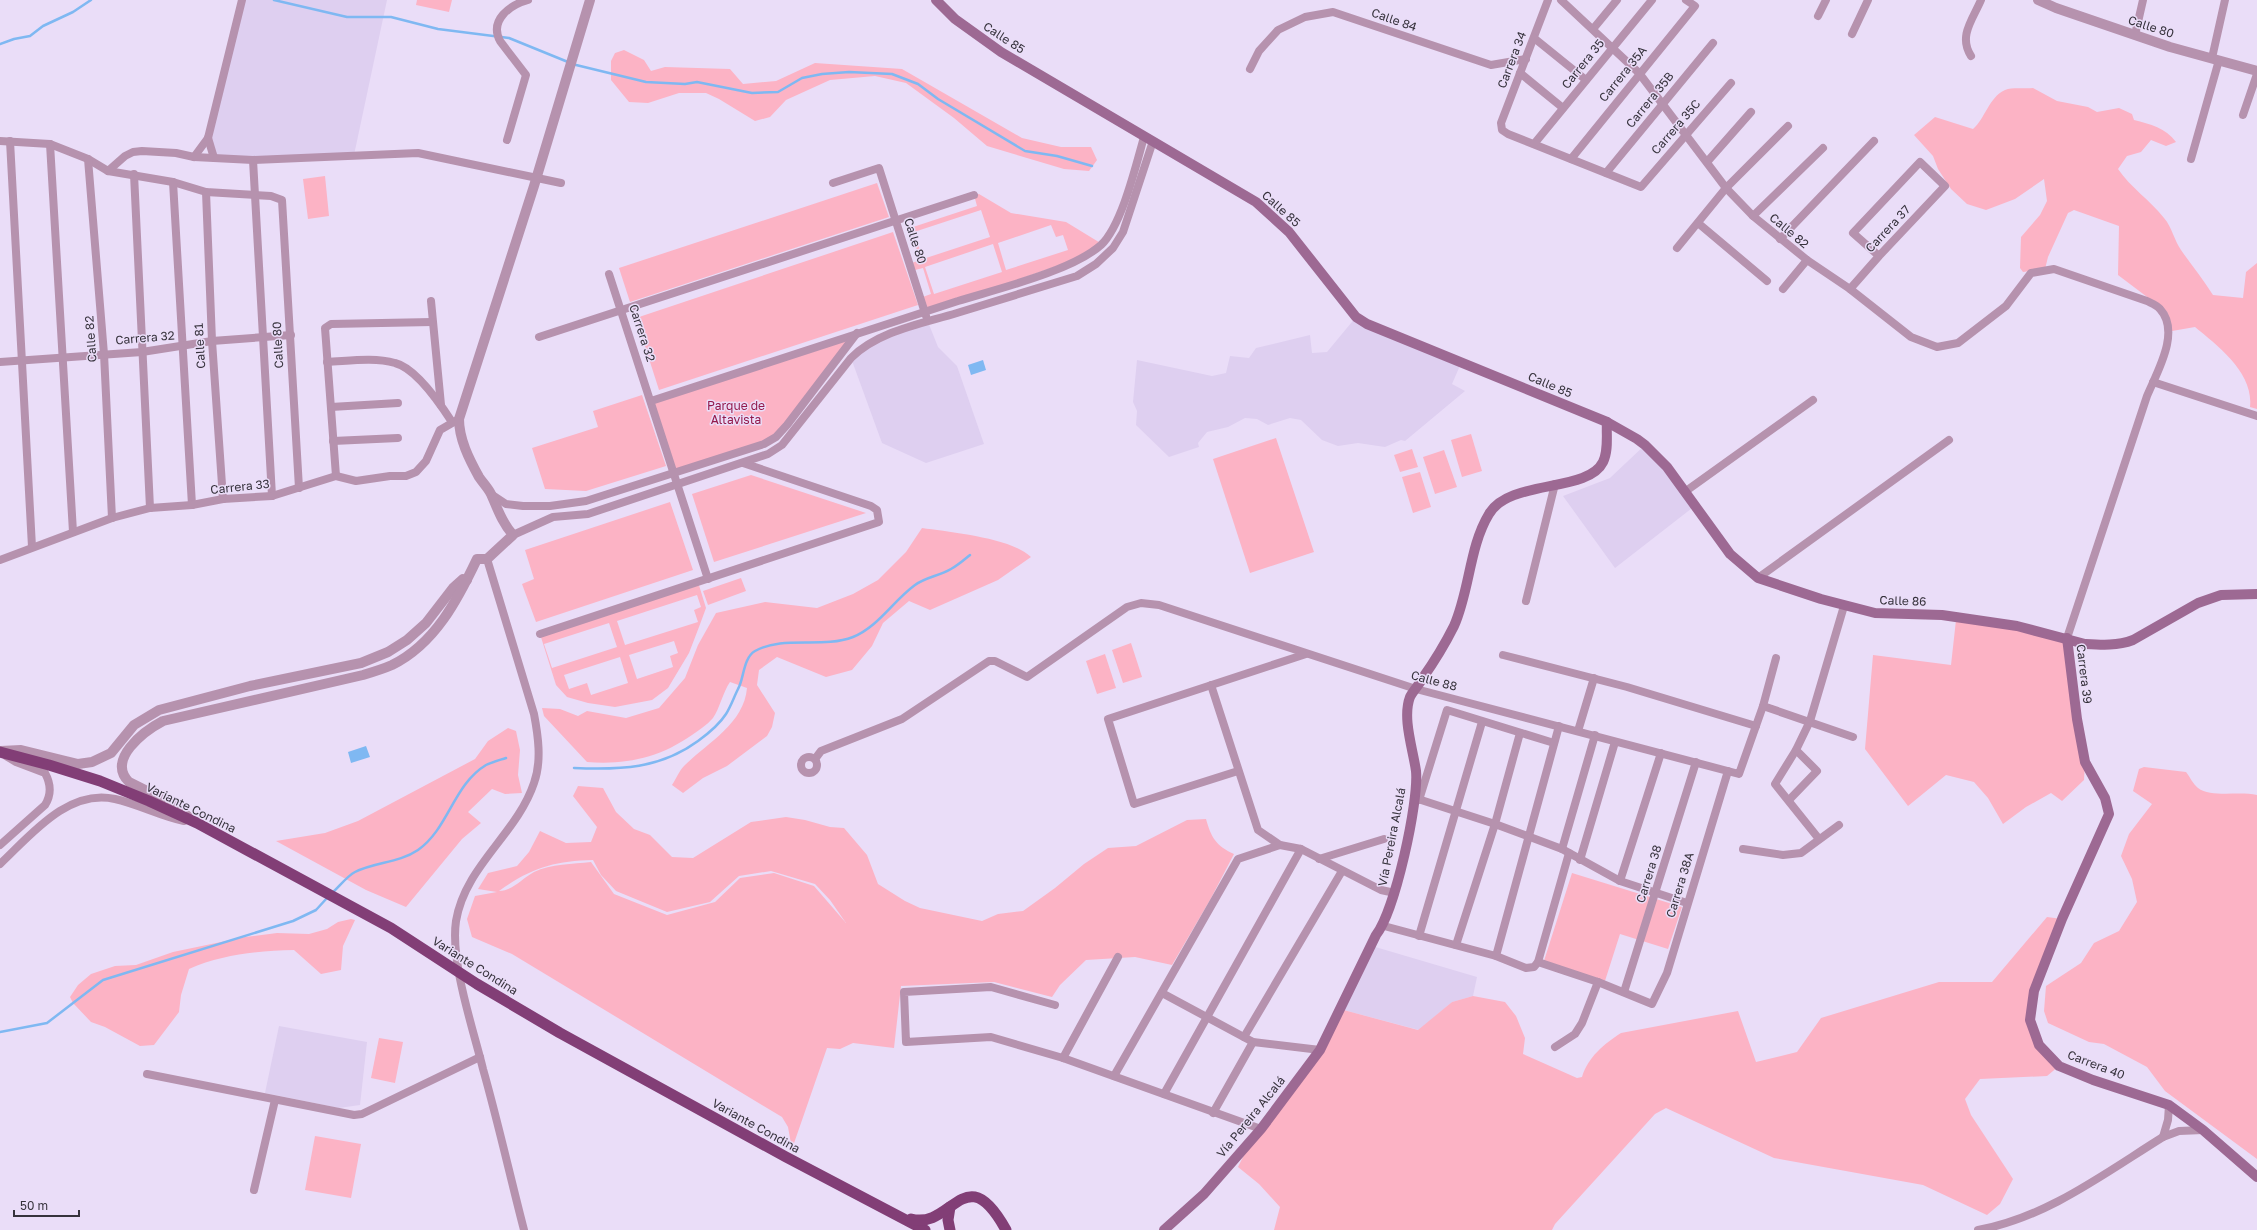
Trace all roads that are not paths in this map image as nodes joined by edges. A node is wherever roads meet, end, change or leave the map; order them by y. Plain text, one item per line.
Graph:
1 (242, 0) edge
2 (528, 0) edge
3 (590, 0) edge
4 (936, 0) edge
5 (1548, 0) edge
6 (1561, 0) edge
7 (1616, 0) edge
8 (1652, 0) edge
9 (1686, 0) edge
10 (1826, 0) edge
11 (1868, 0) edge
12 (1981, 0) edge
13 (2038, 0) edge
14 (2143, 0) edge
15 (2225, 0) edge
16 (1818, 16) dead end
17 (1592, 29) junction
18 (1852, 34) dead end
19 (2136, 35) junction
20 (1534, 38) junction
21 (1713, 43) dead end
22 (1613, 48) junction
23 (1971, 56) dead end
24 (1526, 59) junction
25 (2215, 59) junction
26 (1250, 69) dead end
27 (2257, 71) edge
28 (1520, 73) junction
29 (1639, 73) junction
30 (2257, 74) edge
31 (1586, 80) junction
32 (1731, 83) dead end
33 (1662, 103) junction
34 (1563, 108) junction
35 (1751, 112) dead end
36 (2243, 115) dead end
37 (1788, 126) dead end
38 (1685, 135) junction
39 (208, 138) junction
40 (1148, 139) junction
41 (507, 140) dead end
42 (0, 141) edge
43 (10, 141) junction
44 (1874, 141) dead end
45 (50, 144) junction
46 (1534, 144) junction
47 (1823, 148) dead end
48 (194, 157) junction
49 (214, 158) junction
50 (88, 159) junction
51 (1572, 159) junction
52 (2191, 159) dead end
53 (253, 160) junction
54 (1707, 162) junction
55 (108, 171) junction
56 (1606, 173) junction
57 (134, 174) junction
58 (537, 178) junction
59 (173, 182) junction
60 (561, 183) dead end
61 (833, 183) dead end
62 (1726, 188) junction
63 (206, 192) junction
64 (253, 195) junction
65 (974, 195) dead end
66 (1753, 216) junction
67 (895, 221) junction
68 (1698, 223) junction
69 (1780, 239) junction
70 (1677, 248) dead end
71 (1879, 256) junction
72 (1807, 260) junction
73 (2045, 269) joint
74 (608, 274) dead end
75 (1767, 281) dead end
76 (1783, 288) dead end
77 (1850, 289) junction
78 (431, 301) dead end
79 (622, 310) junction
80 (925, 312) junction
81 (432, 322) junction
82 (928, 322) junction
83 (857, 333) junction
84 (291, 335) junction
85 (539, 337) dead end
86 (263, 338) junction
87 (212, 341) junction
88 (183, 347) junction
89 (142, 352) junction
90 (104, 354) junction
91 (63, 357) junction
92 (22, 359) junction
93 (0, 362) edge
94 (327, 362) junction
95 (2153, 382) junction
96 (1813, 400) dead end
97 (652, 401) junction
98 (398, 403) dead end
99 (442, 405) junction
100 (331, 407) junction
101 (2257, 416) edge
102 (456, 421) junction
103 (1607, 422) junction
104 (398, 438) dead end
105 (1949, 440) dead end
106 (333, 441) junction
107 (743, 463) junction
108 (675, 473) junction
109 (336, 476) junction
110 (678, 484) junction
111 (1555, 484) junction
112 (299, 488) junction
113 (1686, 491) junction
114 (491, 494) junction
115 (272, 496) junction
116 (223, 499) junction
117 (192, 505) junction
118 (150, 508) junction
119 (112, 518) junction
120 (73, 532) junction
121 (513, 535) junction
122 (32, 547) junction
123 (487, 559) junction
124 (0, 560) edge
125 (1758, 578) junction
126 (708, 579) junction
127 (467, 580) junction
128 (2257, 594) edge
129 (1526, 601) dead end
130 (1844, 606) junction
131 (540, 634) dead end
132 (2067, 638) junction
133 (1306, 654) junction
134 (1503, 654) dead end
135 (1776, 658) dead end
136 (1594, 678) junction
137 (1211, 685) junction
138 (1416, 689) junction
139 (1763, 706) junction
140 (160, 710) junction
141 (1810, 721) junction
142 (163, 722) junction
143 (1482, 722) junction
144 (1559, 726) junction
145 (1756, 726) junction
146 (1578, 731) junction
147 (1520, 733) junction
148 (1595, 735) junction
149 (1853, 737) dead end
150 (1615, 742) junction
151 (1554, 743) junction
152 (1796, 750) junction
153 (0, 752) edge
154 (1661, 753) junction
155 (815, 759) dead end
156 (1696, 762) junction
157 (1728, 771) junction
158 (1238, 772) junction
159 (1417, 799) junction
160 (1789, 800) junction
161 (1456, 812) junction
162 (33, 817) junction
163 (197, 824) junction
164 (1495, 824) junction
165 (1839, 825) dead end
166 (42, 826) junction
167 (1529, 837) junction
168 (1384, 839) dead end
169 (1819, 839) junction
170 (0, 845) edge
171 (1280, 845) junction
172 (1301, 849) junction
173 (1562, 849) junction
174 (1743, 849) dead end
175 (1569, 854) junction
176 (1319, 859) junction
177 (1580, 860) junction
178 (0, 864) edge
179 (1342, 871) junction
180 (1620, 881) junction
181 (1395, 893) junction
182 (1656, 893) junction
183 (1687, 903) junction
184 (2062, 919) joint
185 (1384, 926) junction
186 (1419, 936) junction
187 (1456, 945) junction
188 (1496, 956) junction
189 (1118, 957) dead end
190 (1538, 962) junction
191 (460, 972) junction
192 (1598, 982) junction
193 (1624, 992) junction
194 (1162, 993) junction
195 (1055, 1005) dead end
196 (1207, 1017) junction
197 (1244, 1037) junction
198 (1252, 1042) junction
199 (1555, 1047) dead end
200 (1320, 1050) junction
201 (480, 1057) junction
202 (1063, 1058) junction
203 (147, 1074) dead end
204 (1114, 1076) junction
205 (1164, 1094) junction
206 (275, 1100) junction
207 (2169, 1105) junction
208 (1213, 1113) junction
209 (1261, 1129) junction
210 (2202, 1130) junction
211 (2163, 1137) junction
212 (2257, 1177) edge
213 (254, 1190) dead end
214 (950, 1207) junction
215 (897, 1215) junction
216 (524, 1230) edge
217 (925, 1230) edge
218 (950, 1230) edge
219 (1006, 1230) edge
220 (1164, 1230) edge
221 (1978, 1230) edge

1 - 39 street
2 - 41 street
3 - 58 street
4 - 40 main road, Calle 85
5 - 20 street, Carrera 34
6 - 17 street, Calle 82
7 - 17 street
8 - 22 street, Carrera 35
9 - 29 street, Carrera 35A
10 - 16 street
11 - 18 street
12 - 23 street
13 - 19 street, Calle 80
14 - 19 street
15 - 25 street
17 - 22 street, Calle 82
19 - 25 street, Calle 80
20 - 24 street, Carrera 34
20 - 31 street
21 - 33 street, Carrera 35B
22 - 29 street, Calle 82
22 - 31 street, Carrera 35
24 - 26 street, Calle 84
24 - 28 street, Carrera 34
25 - 27 street, Calle 80
25 - 52 street
28 - 34 street
28 - 46 street, Carrera 34
29 - 33 street, Calle 82
29 - 51 street, Carrera 35A
30 - 36 street
31 - 34 street, Carrera 35
32 - 38 street, Carrera 35C
33 - 38 street, Calle 82
33 - 56 street, Carrera 35B
34 - 46 street, Carrera 35
35 - 54 street
37 - 62 street
38 - 54 street, Calle 82
38 - 56 street, Carrera 35C
39 - 48 street
39 - 49 street
40 - 80 street
40 - 82 street
40 - 103 main road, Calle 85
42 - 43 street
43 - 45 street
43 - 92 street
44 - 69 street
45 - 50 street
45 - 91 street
46 - 51 street
47 - 66 street
48 - 49 street
48 - 55 street
49 - 53 street
50 - 55 street
50 - 90 street, Calle 82
51 - 56 street
53 - 58 street
53 - 64 street
54 - 62 street, Calle 82
55 - 57 street
57 - 59 street
57 - 89 street
58 - 60 street
58 - 102 street
59 - 63 street
59 - 88 street
61 - 67 street, Calle 80
62 - 66 street, Calle 82
62 - 68 street
63 - 64 street
63 - 87 street, Calle 81
64 - 84 street, Calle 80
64 - 86 street
65 - 67 street
66 - 69 street, Calle 82
67 - 79 street
67 - 80 street, Calle 80
68 - 70 street
68 - 75 street
69 - 72 street, Calle 82
71 - 71 street, Carrera 37
71 - 77 street, Carrera 37
72 - 76 street
72 - 77 street, Calle 82
73 - 77 street, Calle 82
73 - 95 street, Carrera 39
74 - 79 street, Carrera 32
78 - 81 street
79 - 85 street
79 - 97 street, Carrera 32
80 - 82 street, Calle 80
80 - 83 street
81 - 94 street
81 - 99 street
82 - 107 street
83 - 97 street
83 - 108 street
84 - 86 street, Carrera 32
84 - 112 street, Calle 80
86 - 87 street, Carrera 32
86 - 115 street
87 - 88 street, Carrera 32
87 - 116 street, Calle 81
88 - 89 street, Carrera 32
88 - 117 street
89 - 90 street, Carrera 32
89 - 118 street
90 - 91 street, Carrera 32
90 - 119 street, Calle 82
91 - 92 street, Carrera 32
91 - 120 street
92 - 93 street, Carrera 32
92 - 122 street
94 - 99 street
94 - 100 street
95 - 101 street
95 - 132 street, Carrera 39
96 - 113 street
97 - 108 street, Carrera 32
98 - 100 street
99 - 102 street
100 - 106 street
102 - 109 street
102 - 114 street
103 - 111 main road, Vía Pereira Alcalá
103 - 113 main road, Calle 86
104 - 106 street
105 - 125 street
106 - 109 street
107 - 110 street
107 - 126 street
108 - 110 street, Carrera 32
108 - 114 street
109 - 112 street, Carrera 33
110 - 121 street
110 - 126 street, Carrera 32
111 - 129 street
111 - 138 main road, Vía Pereira Alcalá
112 - 115 street, Carrera 33
113 - 125 main road, Calle 86
114 - 121 street
115 - 116 street, Carrera 33
116 - 117 street, Carrera 33
117 - 118 street, Carrera 33
118 - 119 street, Carrera 33
119 - 120 street, Carrera 33
120 - 122 street, Carrera 33
121 - 123 street
122 - 124 street, Carrera 33
123 - 127 street
123 - 191 street
125 - 130 main road, Calle 86
126 - 131 street
127 - 140 street
127 - 142 street
128 - 132 main road, Calle 86
130 - 132 main road, Calle 86
130 - 141 street
132 - 184 main road, Carrera 39
133 - 137 street
133 - 138 street, Calle 88
133 - 155 street, Calle 88
134 - 136 street
135 - 139 street
136 - 145 street
136 - 146 street
137 - 158 street
137 - 158 street
138 - 144 street, Calle 88
138 - 159 main road, Vía Pereira Alcalá
139 - 141 street
139 - 145 street
140 - 142 street
140 - 153 street
141 - 149 street
141 - 152 street
142 - 163 street
143 - 147 street
143 - 159 street
143 - 161 street
144 - 146 street, Calle 88
144 - 151 street
145 - 157 street, Calle 88
146 - 148 street, Calle 88
147 - 151 street
147 - 164 street
148 - 150 street, Calle 88
148 - 173 street
150 - 154 street, Calle 88
150 - 177 street
151 - 167 street
152 - 160 street
152 - 160 street
153 - 162 street
153 - 163 highway, Variante Condina
154 - 156 street, Calle 88
154 - 180 street
156 - 157 street, Calle 88
156 - 182 street, Carrera 38
157 - 183 street, Carrera 38A
158 - 171 street
159 - 161 street
159 - 181 main road, Vía Pereira Alcalá
160 - 169 street
161 - 164 street
161 - 186 street
162 - 166 street
162 - 170 street
163 - 166 street
163 - 191 highway, Variante Condina
164 - 167 street
164 - 187 street
165 - 169 street
166 - 178 street
167 - 173 street
167 - 188 street
168 - 176 street
169 - 174 street
171 - 172 street
171 - 194 street
172 - 176 street
172 - 196 street
173 - 175 street
175 - 177 street
175 - 190 street
176 - 179 street
177 - 180 street
179 - 181 street
179 - 197 street
180 - 182 street
181 - 185 main road, Vía Pereira Alcalá
182 - 183 street
182 - 193 street, Carrera 38
183 - 193 street, Carrera 38A
184 - 207 main road, Carrera 40
185 - 186 street
185 - 200 main road, Vía Pereira Alcalá
186 - 187 street
187 - 188 street
188 - 190 street
189 - 202 street
190 - 192 street
191 - 201 street
191 - 215 highway, Variante Condina
192 - 193 street
192 - 199 street
194 - 196 street
194 - 204 street
195 - 202 street
196 - 197 street
196 - 205 street
197 - 198 street
198 - 200 street
198 - 208 street
200 - 209 main road, Vía Pereira Alcalá
201 - 206 street
201 - 216 street
202 - 204 street
203 - 206 street
204 - 205 street
205 - 208 street
206 - 213 street
207 - 210 main road, Carrera 40
207 - 211 street
208 - 209 street
209 - 220 main road, Vía Pereira Alcalá
210 - 211 street
210 - 212 main road, Carrera 40
211 - 221 street
214 - 215 highway
214 - 218 highway
214 - 219 highway
215 - 217 highway, Variante Condina

